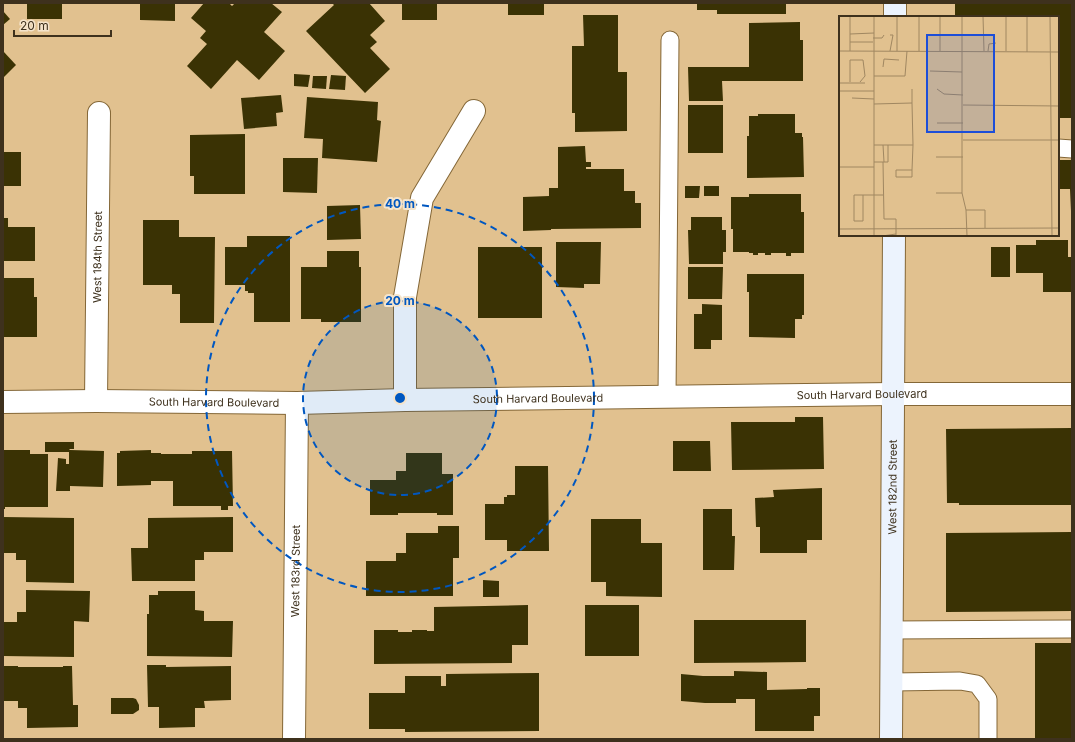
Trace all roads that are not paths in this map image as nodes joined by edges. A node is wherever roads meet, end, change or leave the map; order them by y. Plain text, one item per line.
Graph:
1 (895, 3) edge
2 (895, 16) edge
3 (670, 40) dead end
4 (474, 112) dead end
5 (99, 113) dead end
6 (1059, 148) edge
7 (1072, 148) edge
8 (894, 236) edge
9 (893, 394) junction
10 (1072, 394) edge
11 (667, 397) junction
12 (405, 400) junction
13 (96, 401) junction
14 (3, 402) edge
15 (297, 403) junction
16 (1072, 629) edge
17 (892, 630) junction
18 (892, 682) junction
19 (294, 739) edge
20 (892, 739) edge
21 (988, 739) edge

1 - 2 main road
3 - 11 lane
4 - 12 street
5 - 13 street, West 184th Street
6 - 7 lane
8 - 9 main road, West 182nd Street
9 - 10 street, South Harvard Boulevard
9 - 11 street, South Harvard Boulevard
9 - 17 main road, West 182nd Street
11 - 12 street, South Harvard Boulevard
12 - 15 street, South Harvard Boulevard
13 - 14 street, South Harvard Boulevard
13 - 15 street, South Harvard Boulevard
15 - 19 street, West 183rd Street
16 - 17 lane
17 - 18 main road, West 182nd Street
18 - 20 main road, West 182nd Street
18 - 21 lane

